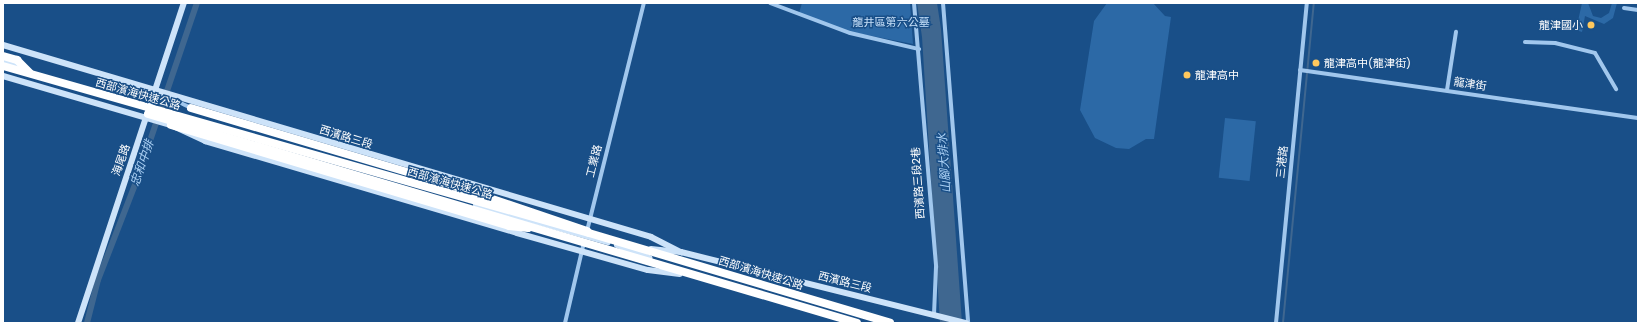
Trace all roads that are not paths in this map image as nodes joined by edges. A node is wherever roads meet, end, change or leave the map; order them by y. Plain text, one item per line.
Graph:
1 (184, 3) edge
2 (644, 3) edge
3 (770, 3) edge
4 (914, 3) edge
5 (943, 3) edge
6 (1307, 3) edge
7 (1624, 8) dead end
8 (1638, 10) edge
9 (1456, 32) dead end
10 (1525, 42) dead end
11 (3, 45) edge
12 (919, 49) junction
13 (3, 56) edge
14 (3, 61) edge
15 (3, 66) edge
16 (1300, 70) junction
17 (3, 71) edge
18 (30, 74) junction
19 (3, 76) edge
20 (154, 89) junction
21 (1616, 89) dead end
22 (1447, 90) junction
23 (172, 97) junction
24 (152, 106) junction
25 (191, 108) joint
26 (1638, 118) edge
27 (149, 119) junction
28 (168, 124) junction
29 (224, 128) junction
30 (588, 220) junction
31 (538, 229) junction
32 (588, 235) junction
33 (618, 245) junction
34 (581, 250) junction
35 (681, 252) junction
36 (683, 274) junction
37 (934, 315) junction
38 (78, 323) edge
39 (565, 323) edge
40 (846, 323) edge
41 (857, 323) edge
42 (890, 323) edge
43 (967, 323) edge
44 (1276, 323) edge

1 - 20 street, 海尾路
2 - 30 street, 工業路
3 - 12 street
4 - 12 street, 西濱路三段2巷
5 - 43 street
6 - 16 street, 三港路
7 - 8 street
9 - 22 street
10 - 21 street
11 - 20 street, 西濱路三段
12 - 37 street, 西濱路三段2巷
13 - 18 highway, bridge
14 - 24 street, 西濱路三段
15 - 18 highway, 西部濱海快速公路, bridge
16 - 22 street, 龍津街
16 - 44 street, 三港路
17 - 31 highway, 西部濱海快速公路, bridge
18 - 32 highway, 西部濱海快速公路, bridge
19 - 27 street, 西濱路三段
20 - 23 street, 西濱路三段
20 - 24 street, 海尾路
22 - 26 street, 龍津街
23 - 25 street
23 - 30 street, 西濱路三段
24 - 27 street, 海尾路
24 - 29 street, 西濱路三段, bridge
25 - 32 highway, bridge
27 - 28 street, 西濱路三段
27 - 38 street, 海尾路
28 - 29 street
28 - 31 highway, bridge
28 - 34 street, 西濱路三段
29 - 32 street, 西濱路三段
30 - 32 street, 工業路
30 - 35 street, 西濱路三段
31 - 41 highway, 西部濱海快速公路, bridge
32 - 33 street, 西濱路三段
32 - 34 street, 工業路
32 - 42 highway, 西部濱海快速公路, bridge
33 - 35 street, 西濱路三段
33 - 36 street, 西濱路三段
34 - 36 street, 西濱路三段
34 - 39 street, 工業路
35 - 37 street, 西濱路三段
36 - 40 street, 西濱路三段
37 - 43 street, 西濱路三段

